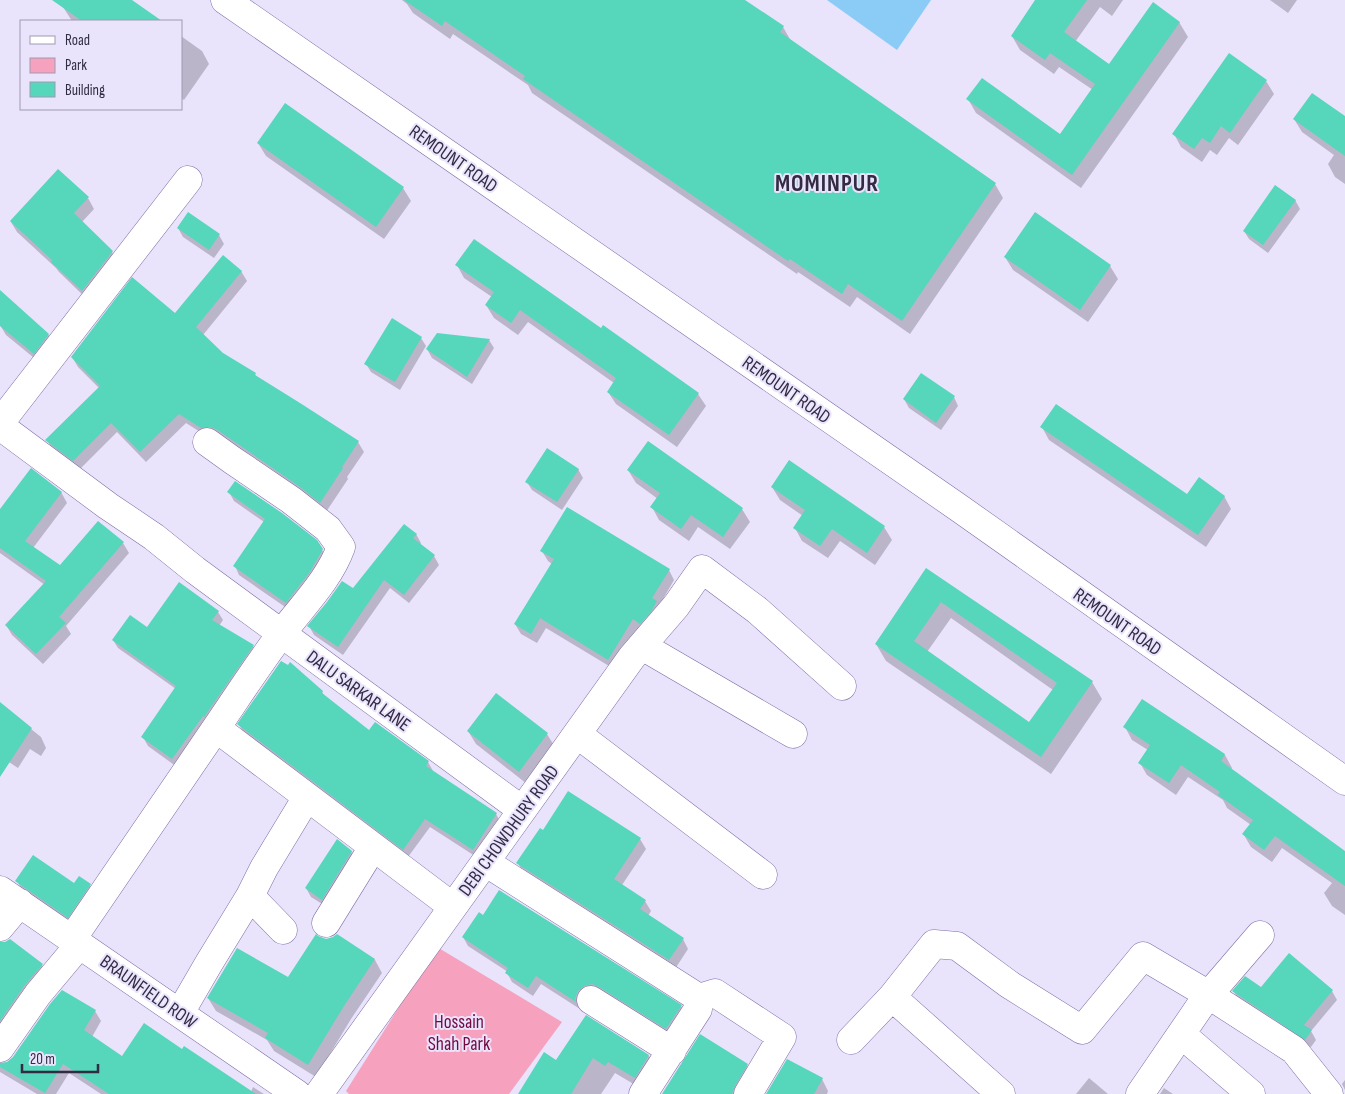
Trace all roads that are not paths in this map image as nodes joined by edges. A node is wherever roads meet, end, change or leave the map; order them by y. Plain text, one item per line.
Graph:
1 (225, 0) edge
2 (188, 180) dead end
3 (0, 424) edge
4 (207, 442) dead end
5 (282, 633) junction
6 (642, 646) junction
7 (842, 686) dead end
8 (216, 728) junction
9 (577, 734) junction
10 (793, 734) dead end
11 (1345, 781) edge
12 (307, 797) junction
13 (522, 810) junction
14 (373, 847) junction
15 (485, 862) junction
16 (763, 875) dead end
17 (250, 896) junction
18 (10, 897) edge
19 (452, 907) junction
20 (326, 923) dead end
21 (0, 927) edge
22 (283, 930) dead end
23 (1260, 935) dead end
24 (76, 941) junction
25 (1209, 995) junction
26 (892, 997) junction
27 (699, 998) junction
28 (591, 1000) dead end
29 (180, 1013) junction
30 (1181, 1034) junction
31 (851, 1040) dead end
32 (0, 1048) edge
33 (672, 1050) junction
34 (297, 1094) edge
35 (319, 1094) edge
36 (643, 1094) edge
37 (748, 1094) edge
38 (1001, 1094) edge
39 (1140, 1094) edge
40 (1251, 1094) edge
41 (1329, 1094) edge

1 - 11 street, REMOUNT ROAD
2 - 3 street
3 - 5 street, DALU SARKAR LANE
4 - 5 street
5 - 8 street
5 - 13 street, DALU SARKAR LANE
6 - 7 street, DEBI CHOWDHURY ROAD
6 - 9 street, DEBI CHOWDHURY ROAD
6 - 10 street
8 - 12 street
8 - 24 street
9 - 13 street, DEBI CHOWDHURY ROAD
9 - 16 street
12 - 14 street
12 - 17 street
13 - 15 street, DEBI CHOWDHURY ROAD
14 - 19 street
14 - 20 street
15 - 19 street, DEBI CHOWDHURY ROAD
15 - 27 street
17 - 22 street
17 - 29 street
18 - 21 street
18 - 24 street, BRAUNFIELD ROW
19 - 35 street, DEBI CHOWDHURY ROAD
23 - 25 street
24 - 29 street, BRAUNFIELD ROW
24 - 32 street
25 - 26 street
25 - 30 street
25 - 41 street
26 - 31 street
26 - 38 street
27 - 33 street
27 - 37 street
28 - 33 street
29 - 34 street, BRAUNFIELD ROW
30 - 39 street
30 - 40 street
33 - 36 street

